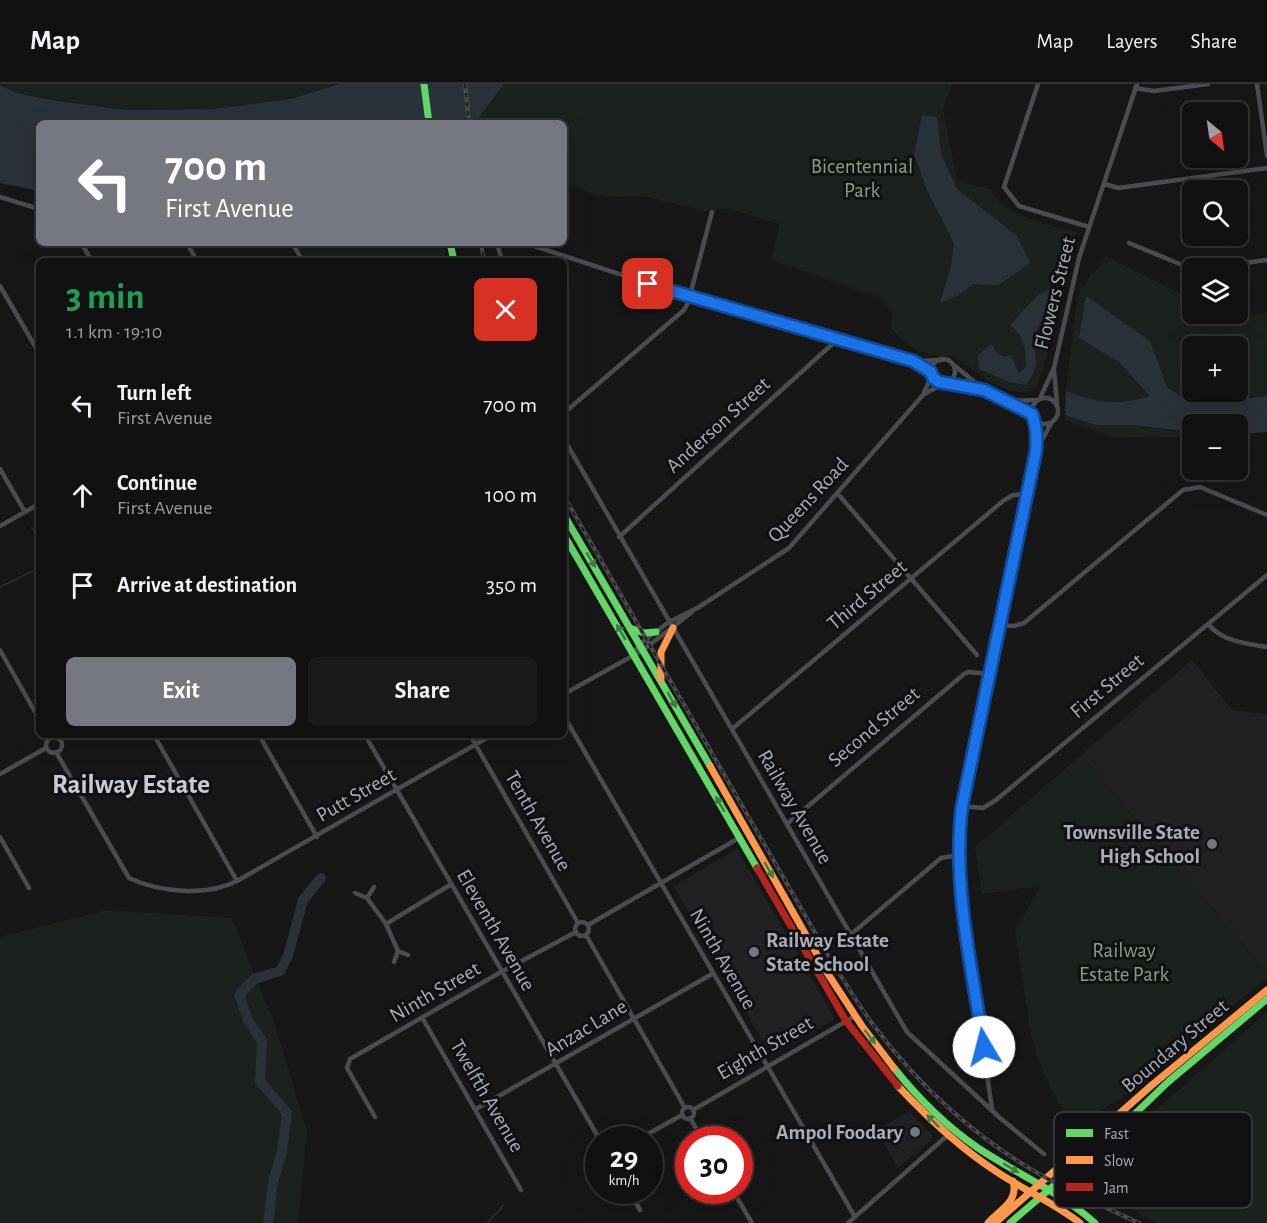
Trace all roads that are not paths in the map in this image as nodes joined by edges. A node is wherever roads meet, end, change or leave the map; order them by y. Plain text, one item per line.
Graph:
1 (424, 84) edge
2 (1038, 84) edge
3 (1208, 84) edge
4 (1257, 84) edge
5 (1136, 86) edge
6 (429, 120) edge
7 (1267, 156) edge
8 (1267, 168) edge
9 (1105, 184) junction
10 (0, 197) edge
11 (36, 208) edge
12 (712, 212) dead end
13 (1089, 227) junction
14 (1129, 243) dead end
15 (534, 246) edge
16 (1267, 260) edge
17 (1248, 262) edge
18 (1182, 265) edge
19 (0, 286) edge
20 (689, 297) junction
21 (840, 338) junction
22 (36, 348) edge
23 (942, 360) junction
24 (913, 361) junction
25 (953, 364) junction
26 (1054, 368) junction
27 (932, 374) junction
28 (946, 383) junction
29 (984, 390) junction
30 (923, 395) junction
31 (1038, 399) junction
32 (1008, 401) junction
33 (1056, 403) junction
34 (567, 410) edge
35 (1033, 416) junction
36 (1053, 422) junction
37 (567, 444) edge
38 (1036, 451) junction
39 (0, 470) edge
40 (838, 494) junction
41 (1027, 494) junction
42 (36, 506) edge
43 (25, 512) junction
44 (1267, 515) edge
45 (567, 520) edge
46 (0, 526) edge
47 (619, 537) junction
48 (567, 540) edge
49 (1267, 575) edge
50 (912, 579) junction
51 (1208, 624) junction
52 (671, 625) junction
53 (1000, 625) junction
54 (630, 628) junction
55 (656, 632) junction
56 (641, 647) junction
57 (1267, 647) edge
58 (0, 650) edge
59 (633, 654) junction
60 (977, 655) dead end
61 (990, 674) junction
62 (662, 683) junction
63 (567, 692) edge
64 (36, 714) edge
65 (567, 721) edge
66 (732, 729) junction
67 (48, 738) edge
68 (156, 738) edge
69 (261, 738) edge
70 (367, 738) edge
71 (472, 738) edge
72 (486, 738) edge
73 (59, 739) edge
74 (475, 744) junction
75 (46, 748) junction
76 (56, 752) junction
77 (0, 774) edge
78 (397, 790) junction
79 (962, 806) junction
80 (787, 824) junction
81 (0, 837) edge
82 (317, 837) junction
83 (739, 838) junction
84 (958, 855) junction
85 (237, 881) junction
86 (661, 883) junction
87 (450, 885) junction
88 (374, 887) dead end
89 (29, 888) dead end
90 (355, 893) dead end
91 (367, 898) junction
92 (578, 923) junction
93 (386, 924) junction
94 (588, 925) junction
95 (576, 932) junction
96 (586, 935) junction
97 (849, 936) junction
98 (398, 951) junction
99 (408, 956) dead end
100 (394, 962) dead end
101 (501, 972) junction
102 (712, 974) junction
103 (1267, 990) edge
104 (1267, 999) edge
105 (855, 1016) junction
106 (423, 1019) junction
107 (633, 1019) junction
108 (846, 1021) junction
109 (556, 1065) junction
110 (766, 1067) junction
111 (685, 1108) junction
112 (476, 1109) junction
113 (693, 1110) junction
114 (992, 1110) junction
115 (1121, 1112) edge
116 (1136, 1112) edge
117 (682, 1115) junction
118 (375, 1117) dead end
119 (690, 1118) junction
120 (592, 1126) edge
121 (662, 1126) edge
122 (695, 1126) edge
123 (948, 1136) junction
124 (1044, 1154) dead end
125 (1054, 1172) edge
126 (1013, 1181) junction
127 (1040, 1184) junction
128 (1054, 1185) edge
129 (1049, 1189) junction
130 (521, 1190) dead end
131 (1032, 1192) junction
132 (1054, 1192) edge
133 (1041, 1197) junction
134 (637, 1204) edge
135 (741, 1204) edge
136 (1054, 1204) edge
137 (1060, 1208) edge
138 (1078, 1208) edge
139 (640, 1210) dead end
140 (855, 1217) junction
141 (752, 1223) edge
142 (848, 1223) edge
143 (988, 1223) edge
144 (995, 1223) edge
145 (1010, 1223) edge
146 (1080, 1223) edge
147 (1095, 1223) edge

1 - 6 main road
2 - 13 street
3 - 5 street
4 - 7 street
5 - 9 street
8 - 9 street
9 - 13 street
10 - 11 street
12 - 20 street
13 - 26 street, Flowers Street
14 - 18 street
15 - 20 street
16 - 17 street
19 - 22 street
20 - 21 street
20 - 34 street
21 - 24 street
21 - 47 street, Anderson Street
23 - 24 street
23 - 25 street
23 - 27 street
24 - 27 street
25 - 28 street
25 - 29 street
26 - 31 street, Flowers Street
26 - 33 street, Flowers Street
27 - 28 street
27 - 30 street, Queens Road
28 - 29 street
28 - 30 street, Queens Road
29 - 32 street
30 - 40 street, Queens Road
31 - 32 street
31 - 33 street
31 - 35 street
32 - 35 street
33 - 36 street
35 - 36 street
35 - 38 street
36 - 38 street
37 - 47 street, Railway Avenue
38 - 41 street
39 - 43 street
40 - 50 street
40 - 52 street, Queens Road
41 - 50 street, Third Street
41 - 53 street
42 - 43 street
43 - 46 street
44 - 53 street
45 -> 54 main road
47 - 52 street, Railway Avenue
59 -> 48 main road
49 - 51 street, First Street
50 - 60 street
50 - 66 street, Third Street
51 - 57 street
51 - 79 street, First Street
52 - 55 street, Queens Road
52 - 56 street, Queens Road
52 - 62 main road
52 - 66 street, Railway Avenue
53 - 61 street
54 - 55 main road
54 - 56 main road
55 - 56 street, Queens Road
56 - 59 street, Queens Road
56 - 62 main road
58 - 64 street
59 - 63 street
83 -> 59 main road
61 - 79 street
61 - 80 street, Second Street
62 -> 105 main road
65 - 86 street, Ninth Avenue
66 - 80 street, Railway Avenue
67 - 75 street
68 - 85 street
69 - 82 street
70 - 78 street, Eleventh Avenue
71 - 74 street, Tenth Avenue
72 - 74 street, Putt Street
73 - 76 street
74 - 78 street, Putt Street
74 - 92 street, Tenth Avenue
75 - 76 street
75 - 77 street
76 - 85 street, Putt Street
78 - 82 street, Putt Street
78 - 87 street, Eleventh Avenue
79 - 84 street
80 - 97 street, Railway Avenue
81 - 89 street
82 - 85 street, Putt Street
83 - 86 street
83 - 108 main road
84 - 97 street
84 - 114 street
86 - 94 street
86 - 102 street, Ninth Avenue
87 - 93 street
87 - 101 street, Eleventh Avenue
88 - 91 street
90 - 91 street
91 - 93 street
92 - 94 street
92 - 95 street
93 - 98 street
94 - 96 street
95 - 96 street
95 - 101 street, Ninth Street
96 - 107 street
97 - 114 street, Railway Avenue
98 - 99 street
98 - 100 street
101 - 106 street, Ninth Street
101 - 109 street, Eleventh Avenue
102 - 107 street, Anzac Lane
102 - 110 street, Ninth Avenue
103 - 115 main road, Boundary Street
104 - 116 main road, Boundary Street
105 - 108 street, Eighth Street
105 -> 127 main road
106 - 112 street, Twelfth Avenue
106 - 118 street, Ninth Street
107 - 109 street, Anzac Lane
107 - 111 street
108 - 110 street, Eighth Street
123 -> 108 main road
109 - 112 street, Anzac Lane
109 - 120 street, Eleventh Avenue
110 - 113 street, Eighth Street
110 - 140 street, Ninth Avenue
111 - 113 street
111 - 117 street
112 - 130 street, Twelfth Avenue
113 - 119 street
114 - 124 street, Railway Avenue
117 - 119 street
117 - 121 street
119 - 122 street
123 - 126 main road
123 - 140 street
125 - 127 main road, Boundary Street
126 - 131 main road
126 - 143 main road
127 - 129 main road
127 - 131 main road, Boundary Street
128 - 129 main road, Boundary Street
129 - 132 main road
129 - 133 main road, Boundary Street
131 - 133 main road
131 - 144 main road, Boundary Street
133 - 136 main road
133 - 145 main road, Boundary Street
134 - 139 street
135 - 141 street
137 - 146 main road
138 - 147 main road
140 - 142 street

